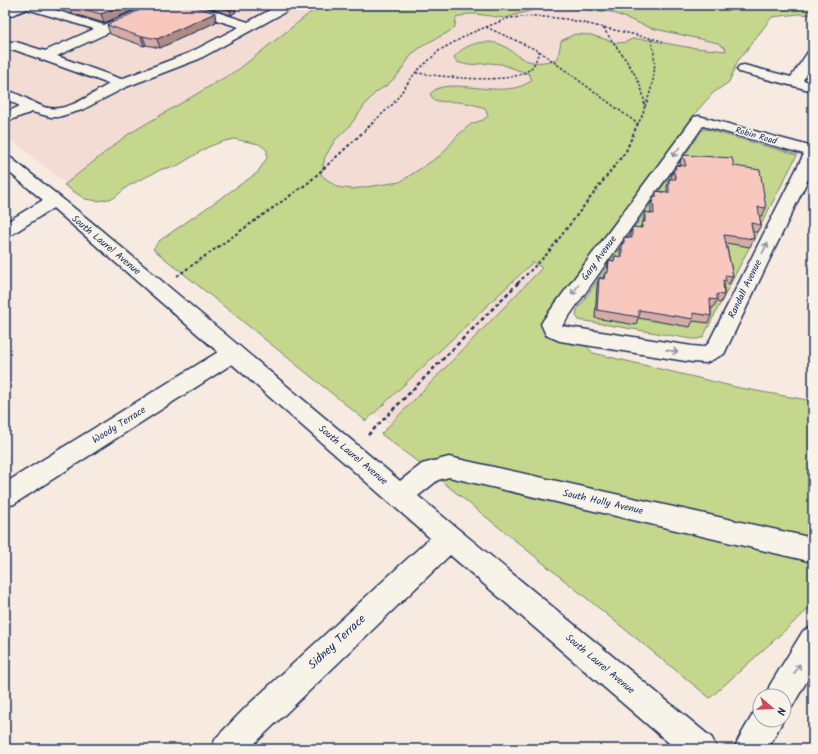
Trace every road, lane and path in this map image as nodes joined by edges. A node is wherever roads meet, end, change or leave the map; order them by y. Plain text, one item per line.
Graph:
1 (26, 5) edge
2 (159, 5) edge
3 (189, 6) edge
4 (281, 9) dead end
5 (5, 14) edge
6 (249, 26) junction
7 (485, 27) junction
8 (602, 28) junction
9 (105, 29) junction
10 (651, 39) junction
11 (663, 41) dead end
12 (5, 46) edge
13 (539, 51) junction
14 (813, 55) edge
15 (46, 56) junction
16 (744, 69) dead end
17 (415, 73) junction
18 (795, 82) junction
19 (121, 84) junction
20 (813, 87) edge
21 (5, 94) edge
22 (33, 106) junction
23 (644, 110) junction
24 (5, 118) edge
25 (699, 120) joint
26 (638, 124) junction
27 (813, 152) edge
28 (5, 161) edge
29 (53, 201) junction
30 (5, 231) edge
31 (159, 289) junction
32 (633, 344) joint
33 (233, 353) junction
34 (351, 453) junction
35 (401, 495) junction
36 (5, 496) edge
37 (449, 538) junction
38 (813, 550) edge
39 (813, 641) edge
40 (786, 688) edge
41 (762, 728) edge
42 (227, 749) edge
43 (701, 749) edge
44 (750, 749) edge

1 - 5 street
1 - 9 street
2 - 9 street
3 - 6 street
4 - 6 street
6 - 19 street
7 - 8 path
7 - 13 path
7 - 17 path
8 - 10 path
8 - 23 path
9 - 15 street
10 - 11 path
10 - 23 path
12 - 15 street
13 - 17 path
13 - 26 path
14 - 18 street
15 - 19 street
16 - 18 street
17 - 31 path
18 - 20 street
19 - 22 street
21 - 22 street
22 - 24 street
23 - 26 path
25 - 27 street, Robin Road
25 -> 32 street, Gary Avenue
26 - 34 path
32 -> 27 street, Randall Avenue
28 - 29 street, South Laurel Avenue
29 - 30 street
29 - 31 street, South Laurel Avenue
31 - 33 street, South Laurel Avenue
33 - 34 street, South Laurel Avenue
33 - 36 street, Woody Terrace
34 - 35 street, South Laurel Avenue
35 - 37 street, South Laurel Avenue
35 - 38 street, South Holly Avenue
37 - 42 street, Sidney Terrace
37 - 43 street, South Laurel Avenue
40 -> 39 street
41 - 44 street

